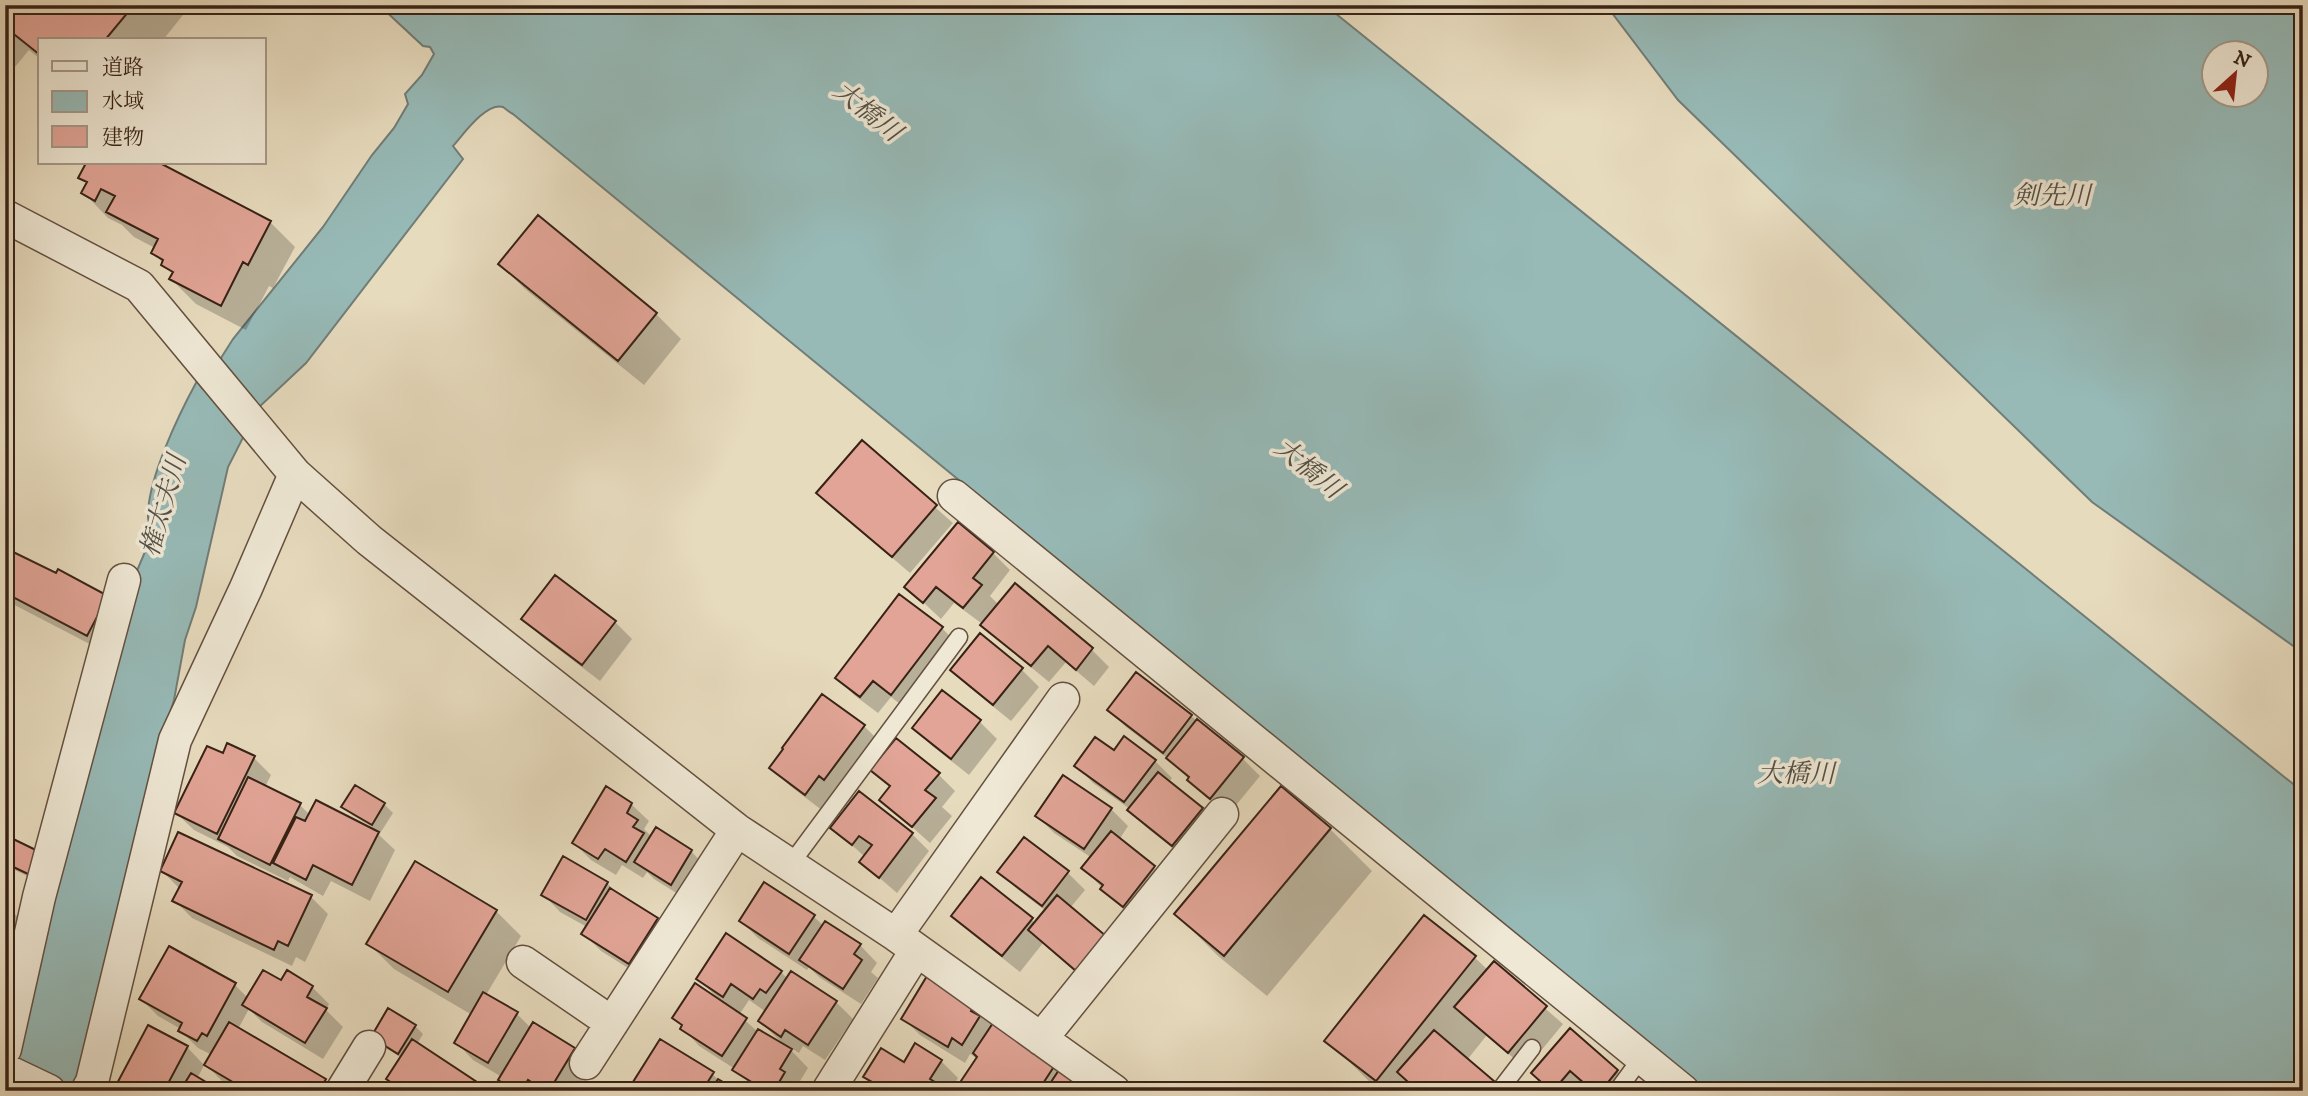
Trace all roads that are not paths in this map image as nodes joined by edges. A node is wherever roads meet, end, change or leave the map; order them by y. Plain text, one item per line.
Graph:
1 (5, 216) edge
2 (295, 474) junction
3 (954, 496) dead end
4 (124, 580) dead end
5 (959, 637) dead end
6 (1063, 699) dead end
7 (1222, 814) dead end
8 (737, 830) junction
9 (790, 864) junction
10 (906, 943) junction
11 (523, 962) dead end
12 (612, 1023) junction
13 (1041, 1039) junction
14 (369, 1047) dead end
15 (1532, 1048) dead end
16 (1642, 1056) junction
17 (586, 1062) dead end
18 (6, 1063) edge
19 (49, 1091) edge
20 (87, 1091) edge
21 (342, 1091) edge
22 (828, 1091) edge
23 (1114, 1091) edge
24 (1499, 1091) edge
25 (1617, 1091) edge
26 (1683, 1091) edge

1 - 2 street
2 - 8 street
2 - 20 street
3 - 16 street
4 - 18 street
5 - 9 lane
6 - 10 street
7 - 13 street
8 - 9 street
8 - 12 street
9 - 10 street
10 - 13 street
10 - 22 street
11 - 12 street
12 - 17 street
13 - 23 street
14 - 21 street
15 - 24 lane
16 - 25 lane
16 - 26 street
18 - 19 street

